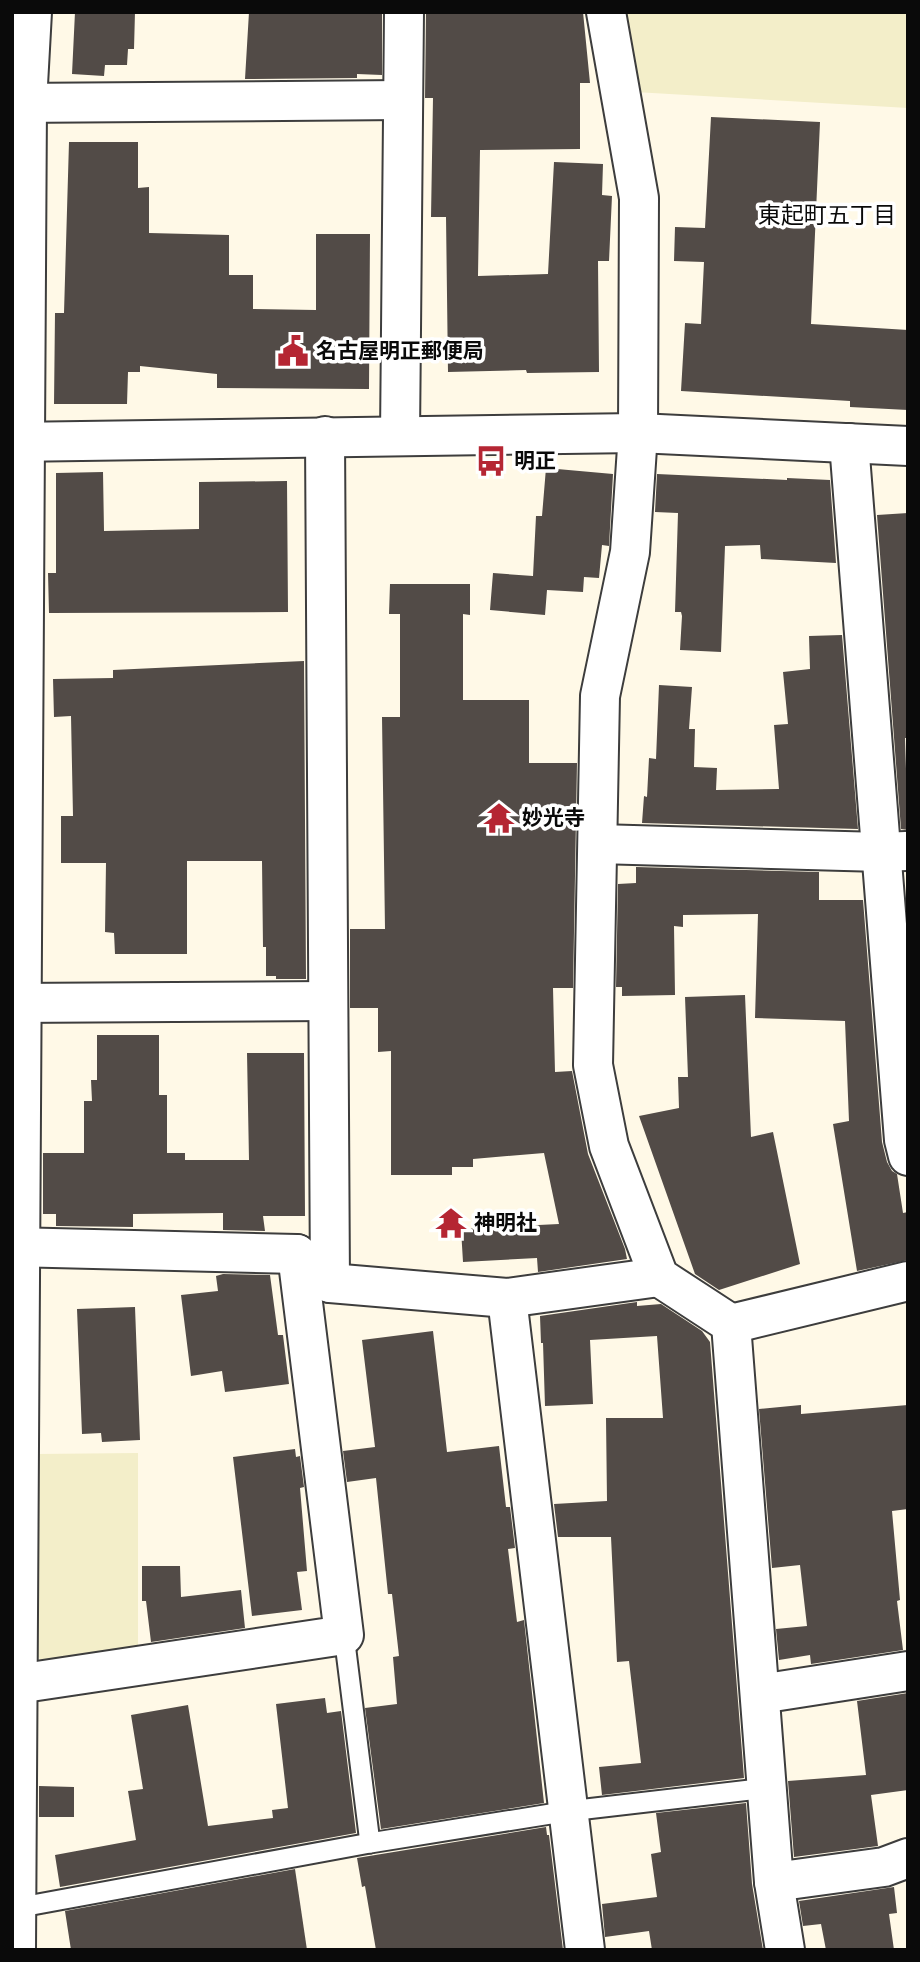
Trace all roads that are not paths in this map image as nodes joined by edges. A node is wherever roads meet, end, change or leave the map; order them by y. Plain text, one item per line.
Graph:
1 (32, 12) edge
2 (404, 12) edge
3 (606, 12) edge
4 (403, 100) junction
5 (20, 103) edge
6 (638, 433) junction
7 (324, 436) junction
8 (400, 436) junction
9 (19, 442) edge
10 (849, 443) junction
11 (908, 446) edge
12 (598, 844) junction
13 (894, 851) edge
14 (328, 1001) junction
15 (17, 1003) edge
16 (908, 1156) edge
17 (17, 1247) edge
18 (297, 1254) junction
19 (659, 1278) junction
20 (908, 1281) edge
21 (330, 1283) junction
22 (507, 1297) junction
23 (731, 1324) junction
24 (15, 1530) edge
25 (344, 1634) junction
26 (908, 1671) edge
27 (17, 1684) junction
28 (760, 1694) junction
29 (15, 1766) edge
30 (767, 1788) junction
31 (569, 1811) junction
32 (370, 1843) junction
33 (908, 1858) edge
34 (774, 1882) junction
35 (16, 1908) junction
36 (16, 1950) edge
37 (585, 1950) edge
38 (785, 1950) edge

1 - 5 street
2 - 4 street
3 - 6 street
4 - 5 street
4 - 8 street
5 - 9 street
6 - 8 street
6 - 10 street
6 - 12 street
7 - 8 street
7 - 9 street
7 - 14 street
9 - 15 street
10 - 11 street
10 - 13 street
12 - 13 street
12 - 19 street
13 - 16 street
14 - 15 street
14 - 21 street
15 - 17 street
17 - 18 street
17 - 24 street
18 - 21 street
18 - 25 street
19 - 22 street
19 - 23 street
20 - 23 street
21 - 22 street
22 - 31 street
23 - 28 street
24 - 27 street
25 - 27 street
25 - 32 lane
26 - 28 street
27 - 29 street
28 - 30 street
29 - 35 street
30 - 31 lane
30 - 34 street
31 - 32 lane
31 - 37 street
32 - 35 lane
33 - 34 street
34 - 38 street
35 - 36 street

